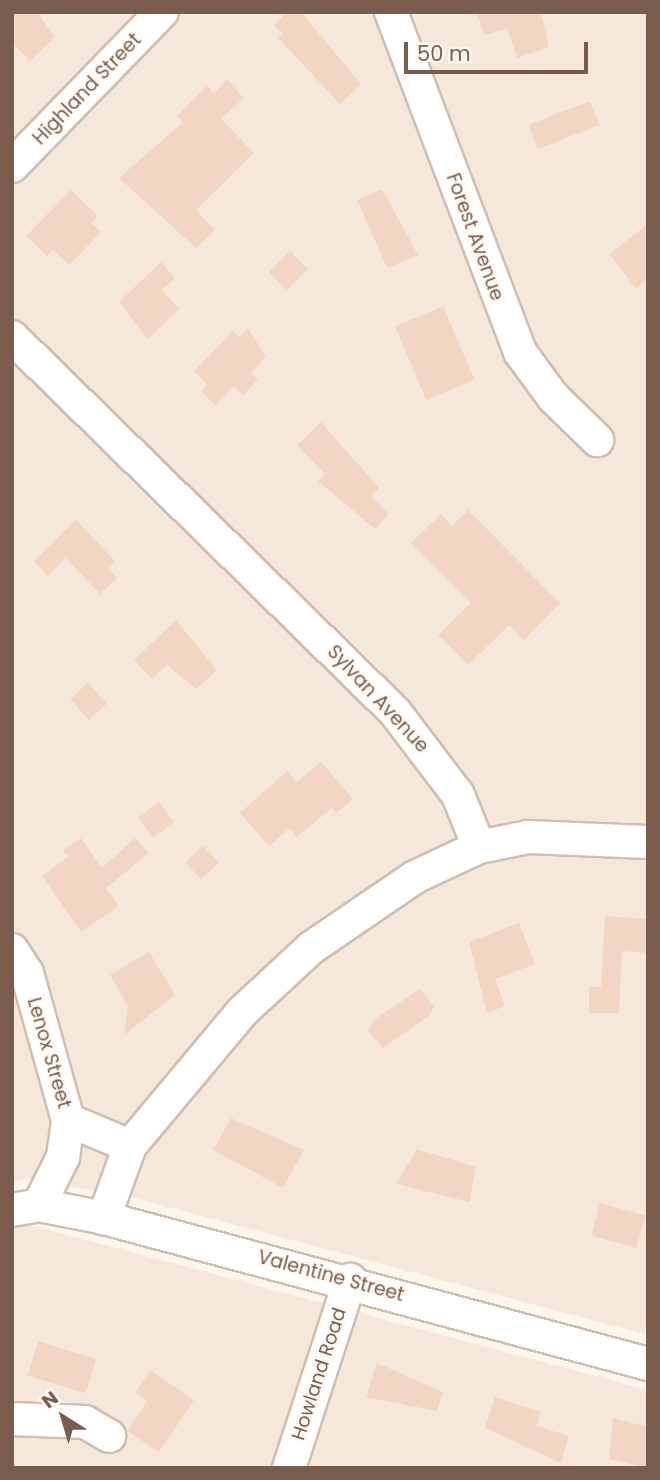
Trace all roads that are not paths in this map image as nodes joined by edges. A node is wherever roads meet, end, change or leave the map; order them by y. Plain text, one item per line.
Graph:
1 (162, 12) edge
2 (391, 12) edge
3 (17, 151) edge
4 (12, 337) edge
5 (597, 440) dead end
6 (648, 842) edge
7 (479, 847) junction
8 (12, 950) edge
9 (68, 1120) junction
10 (130, 1146) junction
11 (26, 1208) edge
12 (104, 1218) junction
13 (350, 1280) junction
14 (648, 1364) edge
15 (12, 1419) edge
16 (109, 1436) dead end
17 (289, 1468) edge

1 - 3 street, Highland Street
2 - 5 street, Forest Avenue
4 - 7 street, Sylvan Avenue
6 - 7 street
7 - 10 street
8 - 9 street, Lenox Street
9 - 10 street, Lenox Street
9 - 11 street, Lenox Street
10 - 12 street
11 - 12 street, Valentine Street
12 - 13 street, Valentine Street
13 - 14 street, Valentine Street
13 - 17 street, Howland Road
15 - 16 street

